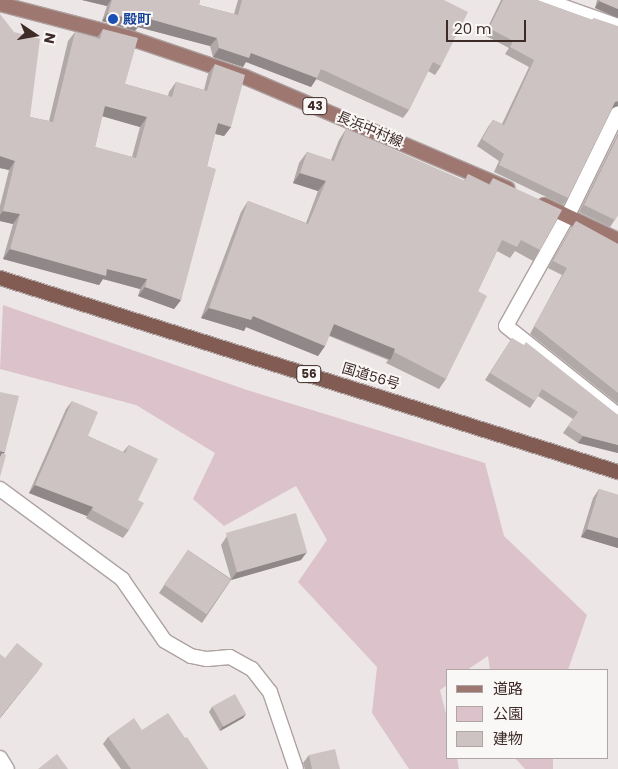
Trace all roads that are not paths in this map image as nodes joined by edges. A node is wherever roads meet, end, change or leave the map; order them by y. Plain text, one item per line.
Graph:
1 (545, 0) edge
2 (0, 4) edge
3 (618, 26) edge
4 (618, 113) edge
5 (568, 215) junction
6 (618, 240) edge
7 (0, 278) edge
8 (618, 415) edge
9 (618, 472) edge
10 (0, 489) edge
11 (0, 758) edge
12 (7, 769) edge
13 (296, 769) edge

1 - 3 street
2 - 5 main road, 長浜中村線 / 43
4 - 5 street
5 - 6 main road, 長浜中村線 / 43
5 - 8 street
7 - 9 highway, 国道56号 / 56
10 - 13 street
11 - 12 street

